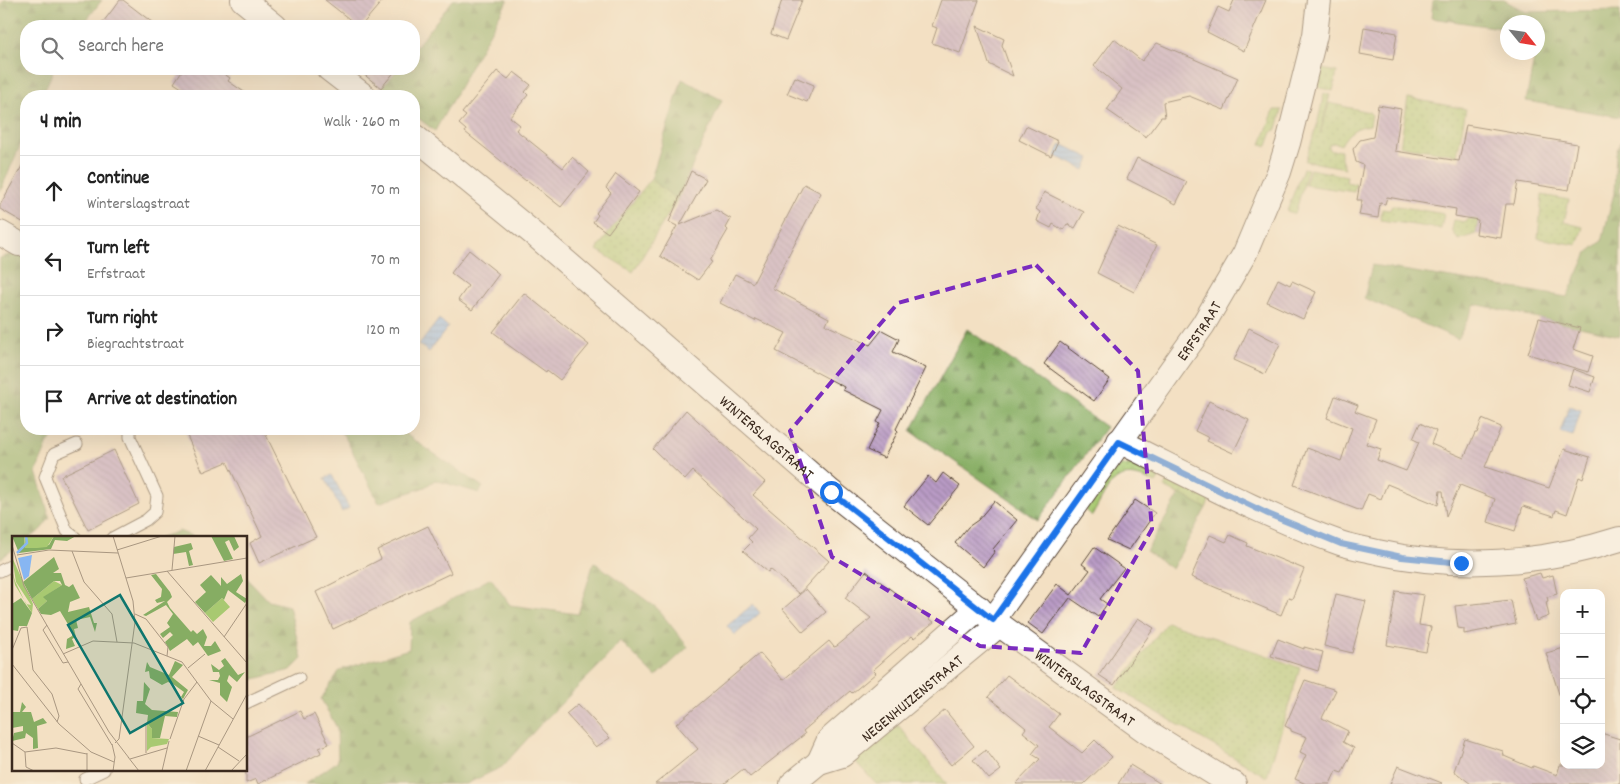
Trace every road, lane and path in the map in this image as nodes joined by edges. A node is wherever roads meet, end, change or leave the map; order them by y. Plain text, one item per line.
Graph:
1 (243, 0) edge
2 (1319, 0) edge
3 (268, 20) edge
4 (337, 75) edge
5 (356, 90) edge
6 (420, 141) edge
7 (130, 435) edge
8 (1119, 442) junction
9 (77, 444) dead end
10 (73, 536) edge
11 (116, 536) edge
12 (1620, 539) edge
13 (12, 565) edge
14 (0, 571) edge
15 (990, 618) junction
16 (299, 678) dead end
17 (248, 702) edge
18 (100, 772) edge
19 (85, 779) dead end
20 (792, 784) edge
21 (1234, 784) edge

1 - 3 street
2 - 8 street, ERFSTRAAT
4 - 5 street
6 - 15 street, WINTERSLAGSTRAAT
7 - 11 lane
8 - 12 street
8 - 15 street, ERFSTRAAT
9 - 10 lane
13 - 14 lane
15 - 20 street, NEGENHUIZENSTRAAT
15 - 21 street, WINTERSLAGSTRAAT
16 - 17 lane
18 - 19 lane

